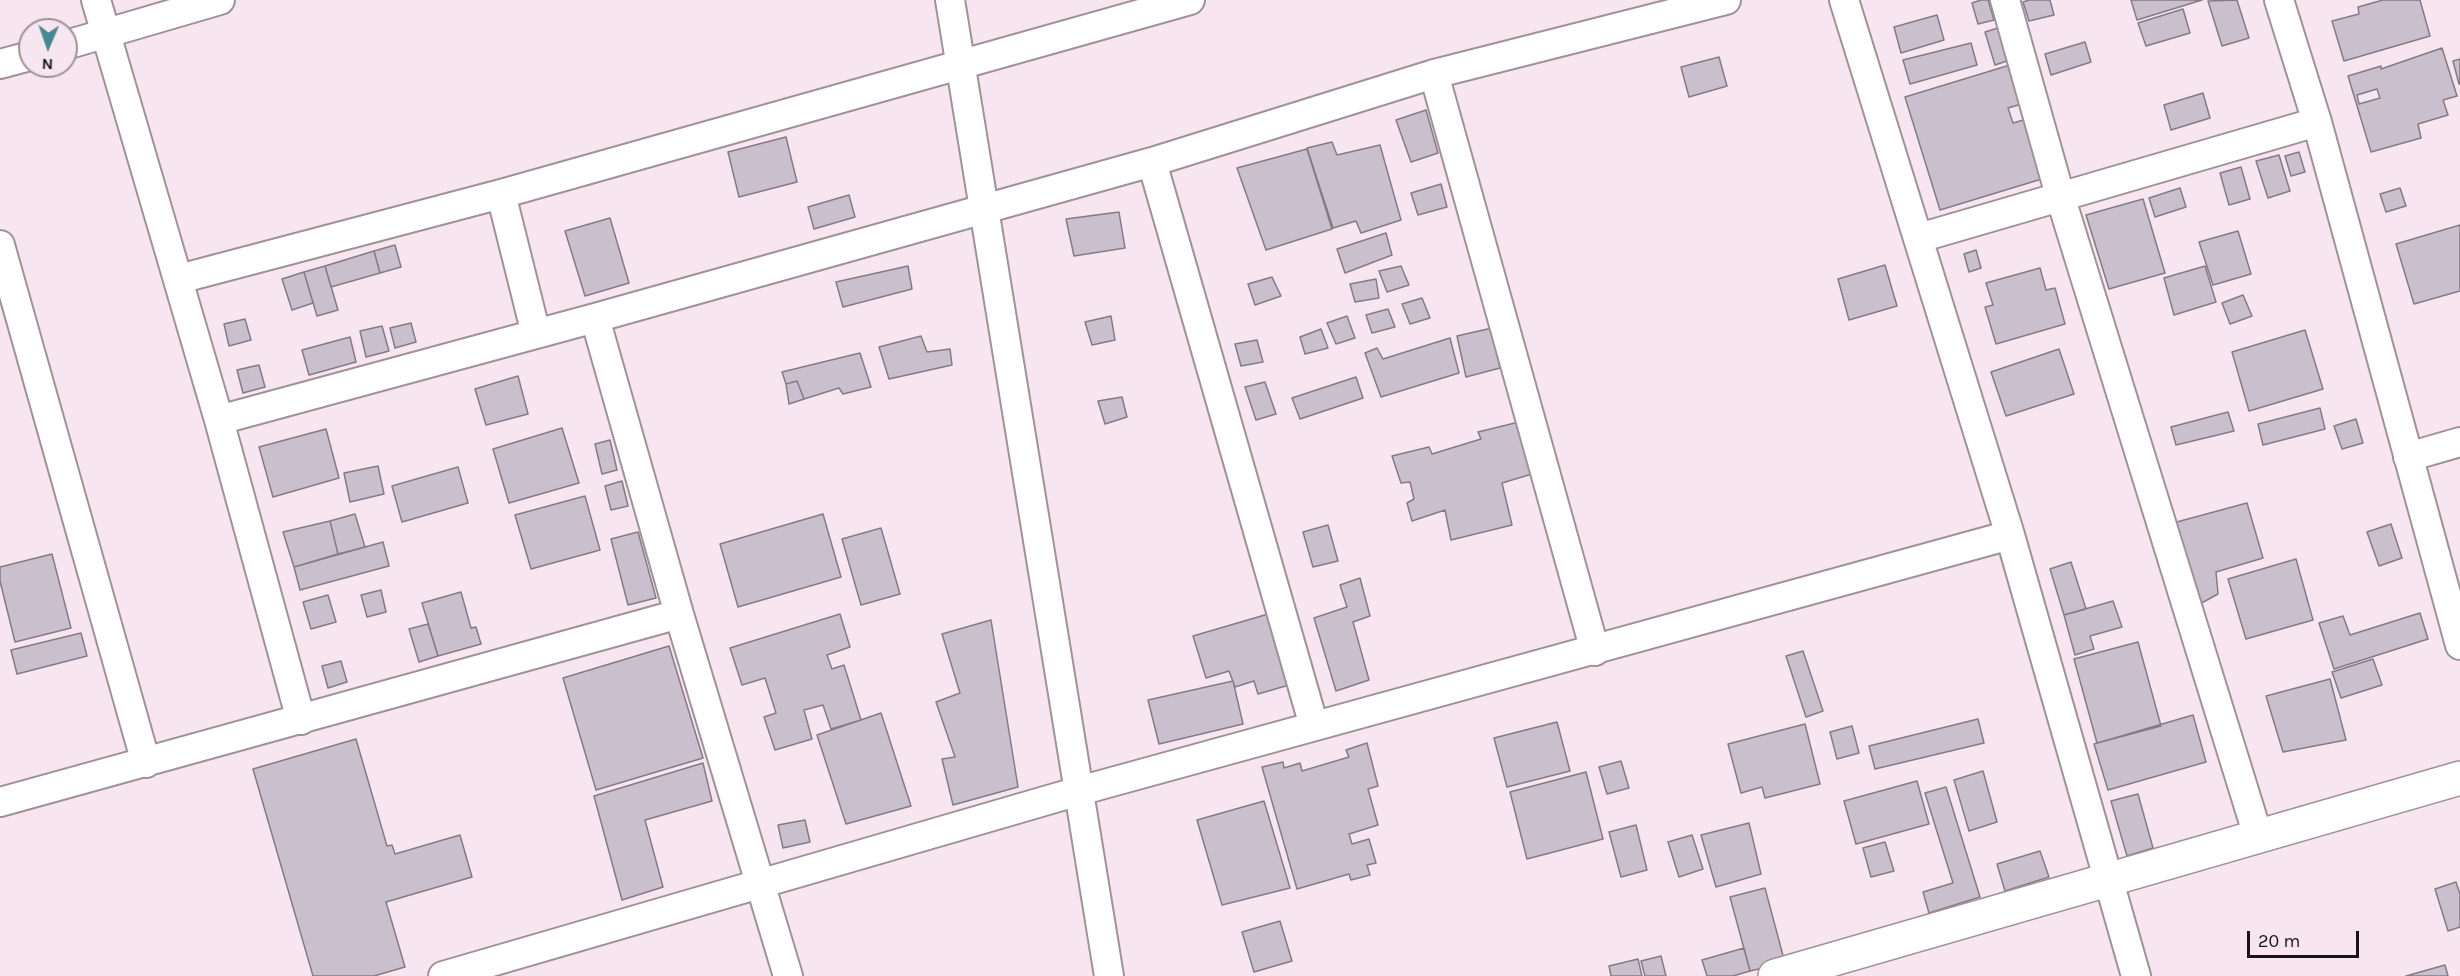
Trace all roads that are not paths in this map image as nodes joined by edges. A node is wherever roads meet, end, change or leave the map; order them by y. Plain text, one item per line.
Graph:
1 (96, 0) edge
2 (220, 0) edge
3 (950, 0) edge
4 (1190, 0) edge
5 (1726, 0) edge
6 (1844, 0) edge
7 (2005, 0) edge
8 (2279, 0) edge
9 (106, 33) junction
10 (78, 41) edge
11 (18, 59) edge
12 (0, 64) edge
13 (961, 65) junction
14 (1434, 74) junction
15 (2317, 122) junction
16 (1152, 162) junction
17 (501, 194) junction
18 (2061, 199) junction
19 (985, 209) junction
20 (1919, 238) junction
21 (0, 245) edge
22 (179, 279) junction
23 (595, 318) junction
24 (536, 334) junction
25 (219, 420) junction
26 (2460, 442) edge
27 (2408, 457) junction
28 (2010, 535) junction
29 (679, 614) junction
30 (2460, 645) edge
31 (1595, 651) junction
32 (301, 720) junction
33 (1314, 726) junction
34 (146, 763) junction
35 (2460, 778) edge
36 (1079, 791) junction
37 (0, 802) edge
38 (2258, 836) junction
39 (2109, 879) junction
40 (759, 883) junction
41 (443, 976) edge
42 (788, 976) edge
43 (1109, 976) edge
44 (1775, 976) edge
45 (2136, 976) edge

1 - 9 street
2 - 9 street
3 - 13 street
4 - 13 street
5 - 14 street
6 - 20 street
7 - 18 street
8 - 15 street
9 - 10 street
9 - 22 street
11 - 12 street
13 - 17 street
13 - 19 street
14 - 16 street
14 - 31 street
15 - 18 street
15 - 27 street
16 - 19 street
16 - 33 street
17 - 22 street
17 - 24 street
18 - 20 street
18 - 38 street
19 - 23 street
19 - 36 street
20 - 28 street
21 - 34 street
22 - 25 street
23 - 24 street
23 - 29 street
24 - 25 street
25 - 32 street
26 - 27 street
27 - 30 street
28 - 31 street
28 - 39 street
29 - 32 street
29 - 40 street
31 - 33 street
32 - 34 street
33 - 36 street
34 - 37 street
35 - 38 street
36 - 40 street
36 - 43 street
38 - 39 street
39 - 44 street
39 - 45 street
40 - 41 street
40 - 42 street

